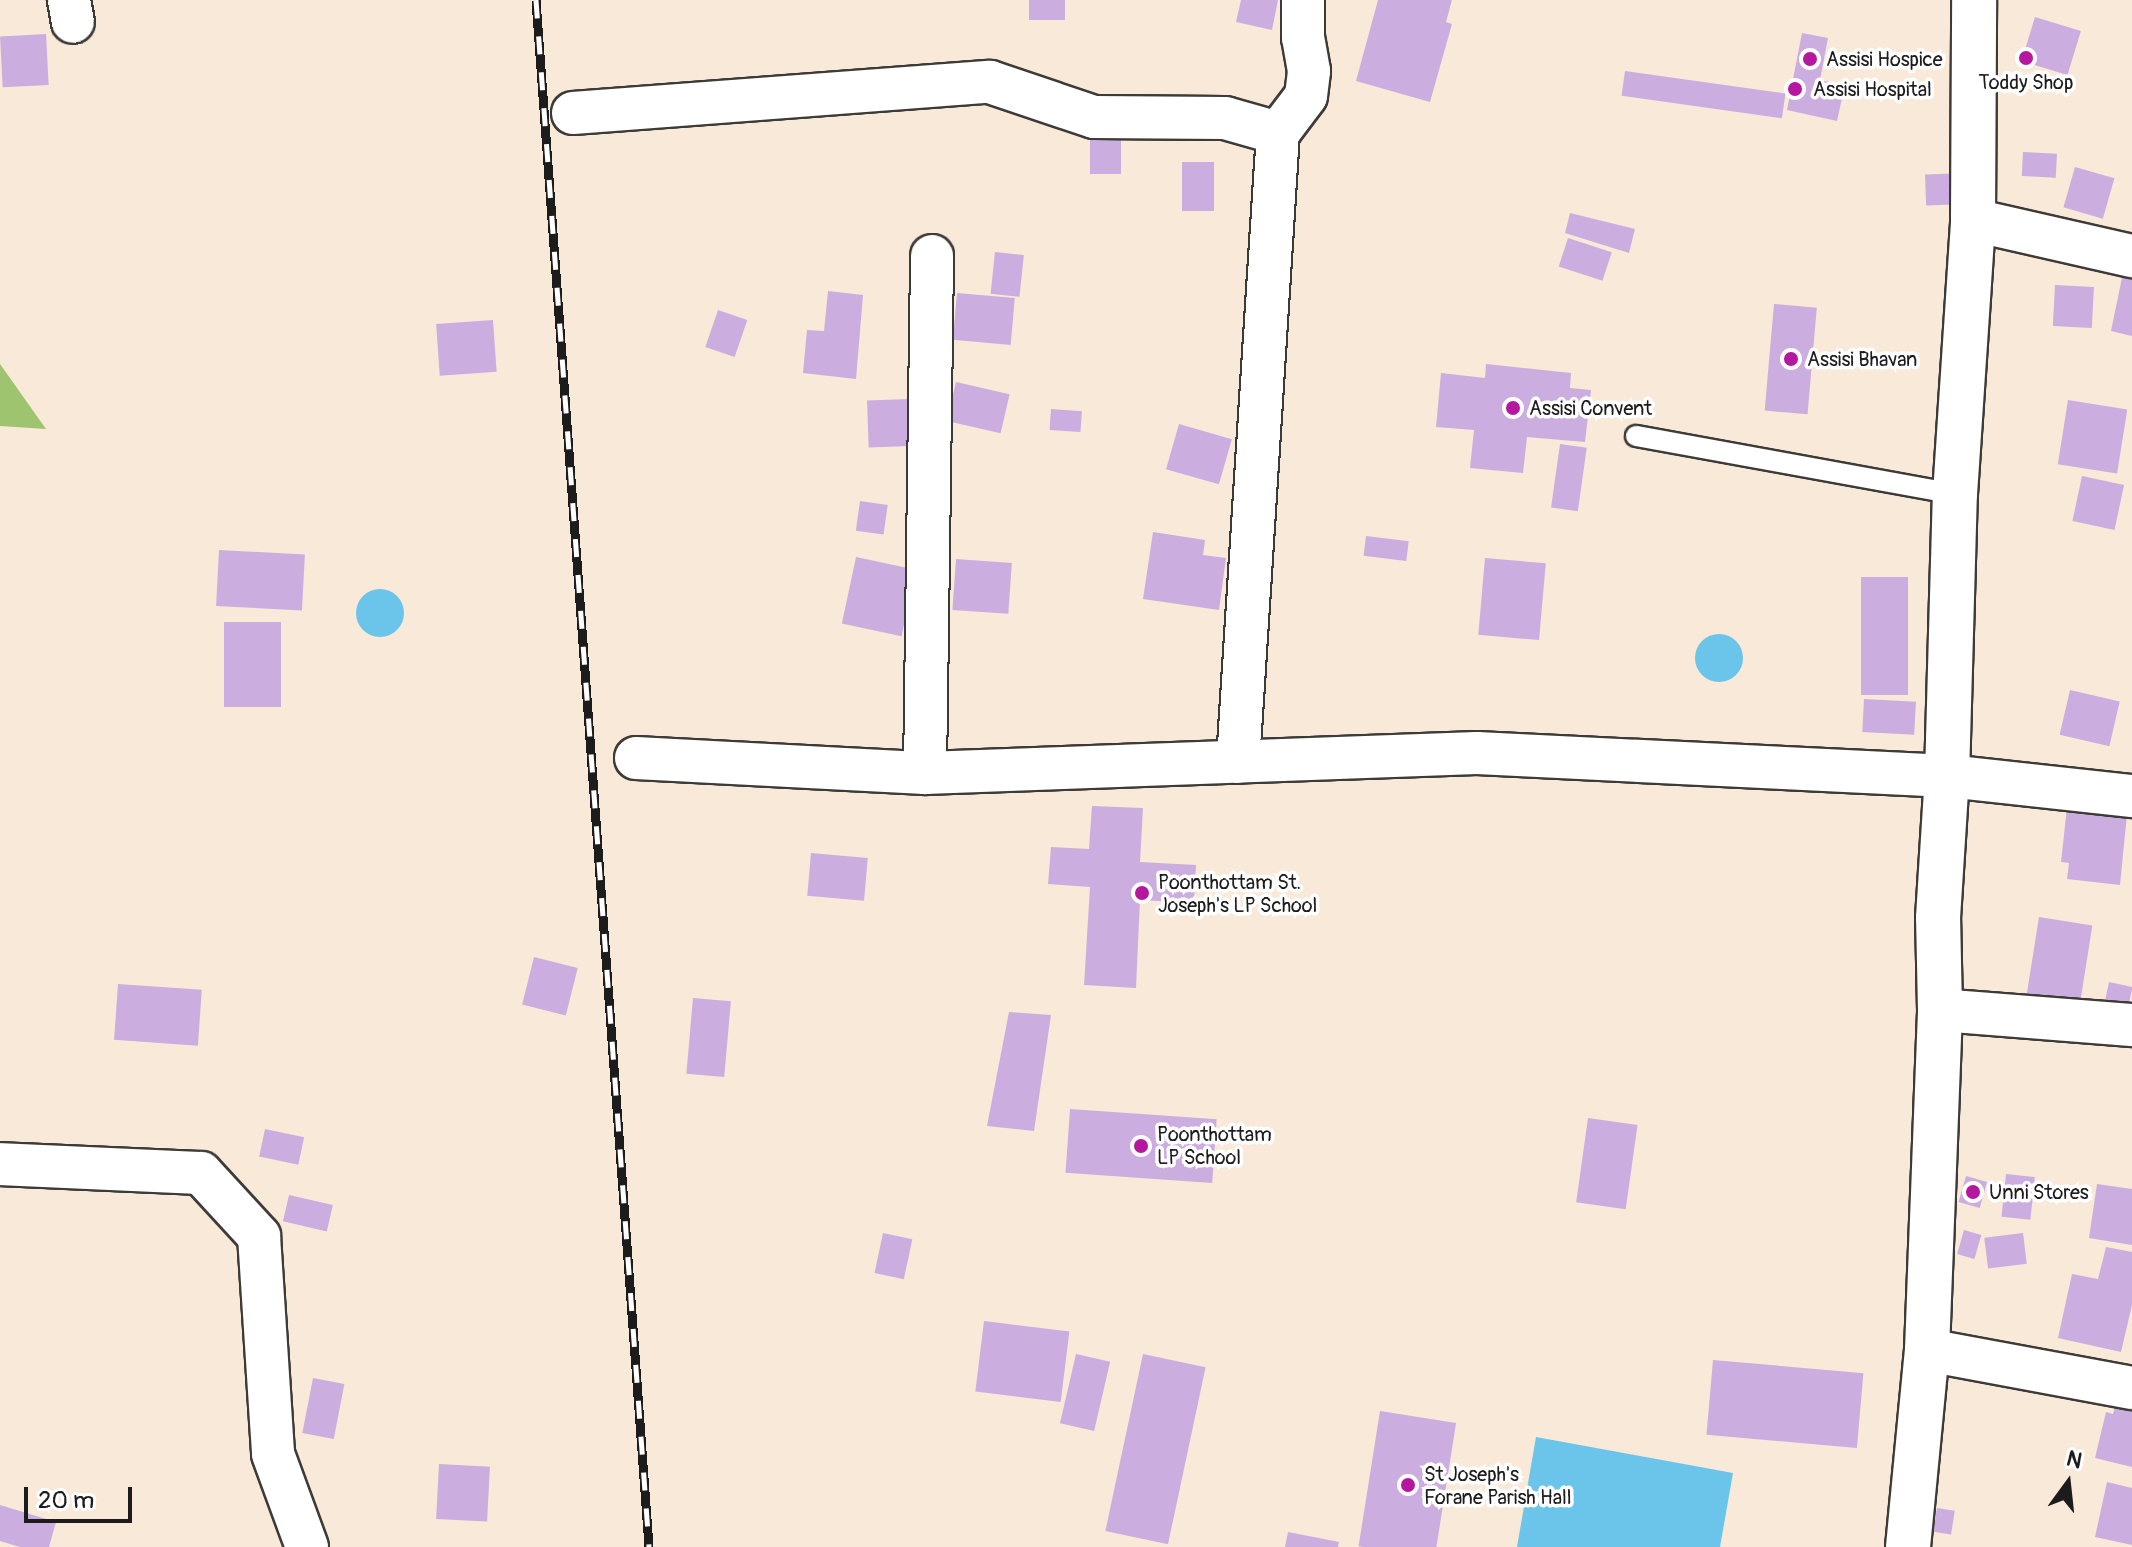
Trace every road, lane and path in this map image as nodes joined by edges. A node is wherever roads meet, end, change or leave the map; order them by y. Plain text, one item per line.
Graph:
1 (1303, 0) edge
2 (1974, 0) edge
3 (573, 113) dead end
4 (1278, 133) junction
5 (1973, 220) junction
6 (932, 256) dead end
7 (2132, 256) edge
8 (1636, 436) dead end
9 (1955, 494) junction
10 (636, 758) dead end
11 (1238, 762) junction
12 (925, 773) junction
13 (1947, 776) junction
14 (2132, 796) edge
15 (1940, 1010) junction
16 (2132, 1025) edge
17 (0, 1164) edge
18 (1927, 1350) junction
19 (2132, 1388) edge
20 (307, 1547) edge
21 (1908, 1547) edge

1 - 4 street
2 - 5 main road
3 - 4 street
4 - 11 street
5 - 7 street
5 - 9 main road
6 - 12 street
8 - 9 lane
9 - 13 main road
10 - 12 street
11 - 12 street
11 - 13 street
13 - 14 street
13 - 15 main road
15 - 16 street
15 - 18 main road
17 - 20 street
18 - 19 street
18 - 21 main road

